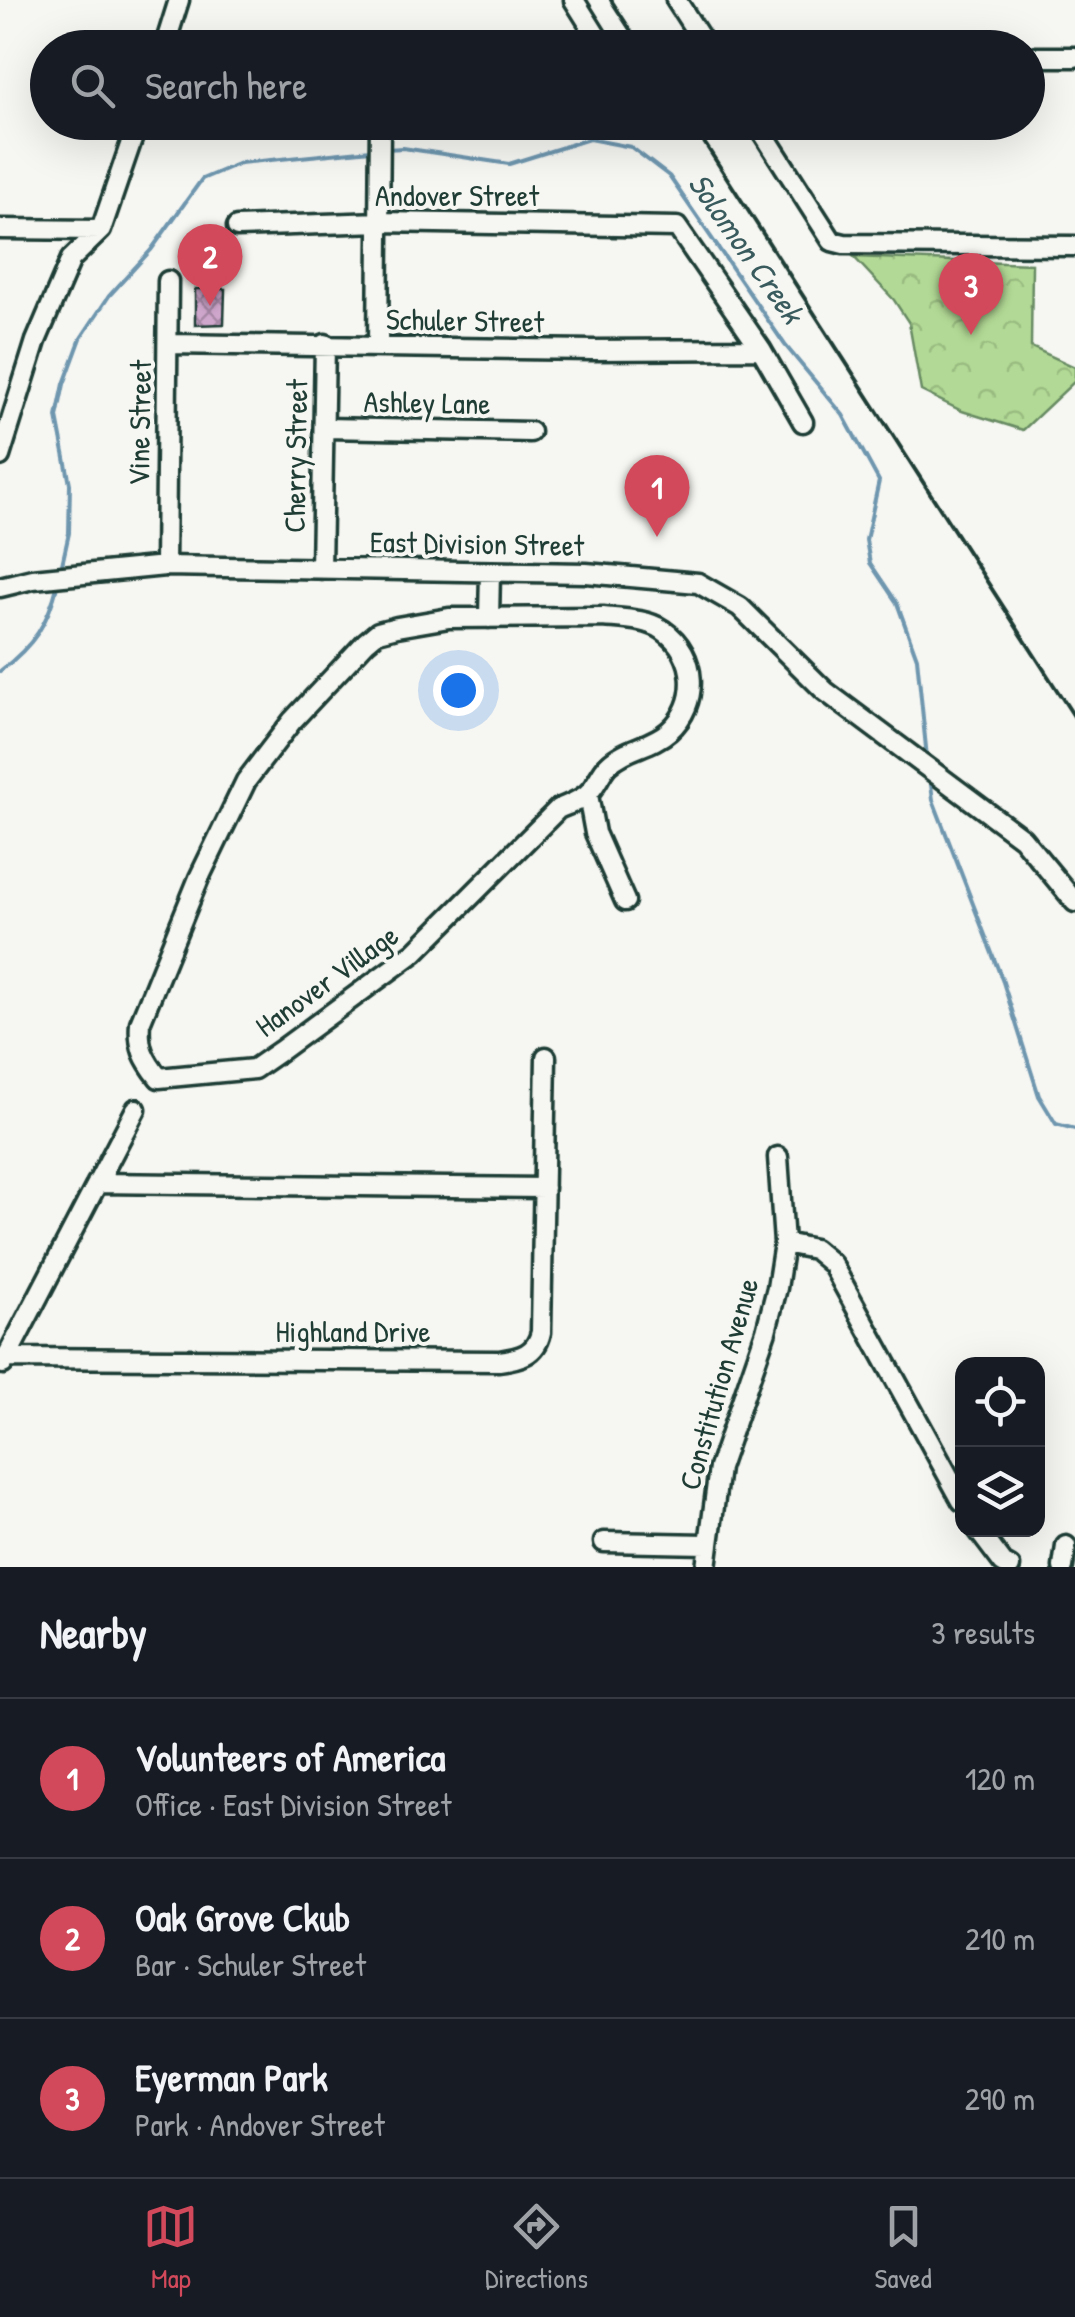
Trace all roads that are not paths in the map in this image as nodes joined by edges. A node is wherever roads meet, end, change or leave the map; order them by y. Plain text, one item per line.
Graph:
1 (179, 0) edge
2 (574, 0) edge
3 (676, 0) edge
4 (170, 30) edge
5 (593, 30) edge
6 (695, 30) edge
7 (1045, 57) edge
8 (1075, 57) edge
9 (132, 140) edge
10 (380, 140) edge
11 (768, 140) edge
12 (380, 222) junction
13 (237, 227) dead end
14 (0, 228) edge
15 (101, 230) junction
16 (1075, 246) edge
17 (168, 281) dead end
18 (169, 344) junction
19 (325, 344) junction
20 (378, 347) junction
21 (761, 348) junction
22 (803, 422) dead end
23 (324, 428) junction
24 (530, 432) dead end
25 (0, 456) edge
26 (165, 566) junction
27 (321, 569) junction
28 (490, 572) junction
29 (0, 586) edge
30 (489, 618) junction
31 (588, 795) junction
32 (626, 901) dead end
33 (1075, 902) edge
34 (546, 1057) dead end
35 (136, 1109) dead end
36 (778, 1157) dead end
37 (97, 1183) junction
38 (544, 1188) junction
39 (784, 1243) junction
40 (8, 1335) edge
41 (3, 1363) edge
42 (955, 1488) edge
43 (983, 1537) edge
44 (604, 1542) dead end
45 (707, 1544) junction
46 (1066, 1546) dead end
47 (706, 1567) edge
48 (1010, 1567) edge
49 (1063, 1567) edge

1 - 4 street
2 - 5 street
3 - 6 street
7 - 8 street
9 - 15 street
10 - 12 street
11 - 16 street
12 - 13 street, Andover Street
12 - 20 street
12 - 21 street, Andover Street
14 - 15 street
15 - 25 street
17 - 18 street, Vine Street
18 - 19 street, Schuler Street
18 - 26 street, Vine Street
19 - 20 street, Schuler Street
19 - 23 street, Cherry Street
20 - 21 street, Schuler Street
21 - 22 street
23 - 24 street, Ashley Lane
23 - 27 street, Cherry Street
26 - 27 street, East Division Street
26 - 29 street, East Division Street
27 - 28 street, East Division Street
28 - 30 street
28 - 33 street, East Division Street
30 - 31 street, Hanover Village
30 - 31 street, Hanover Village
31 - 32 street
34 - 38 street, Highland Drive
35 - 37 street
36 - 39 street, Constitution Avenue
37 - 38 street
37 - 40 street
38 - 41 street, Highland Drive
39 - 42 street
39 - 45 street, Constitution Avenue
40 - 41 street
43 - 48 street
44 - 45 street
45 - 47 street, Constitution Avenue
46 - 49 street

